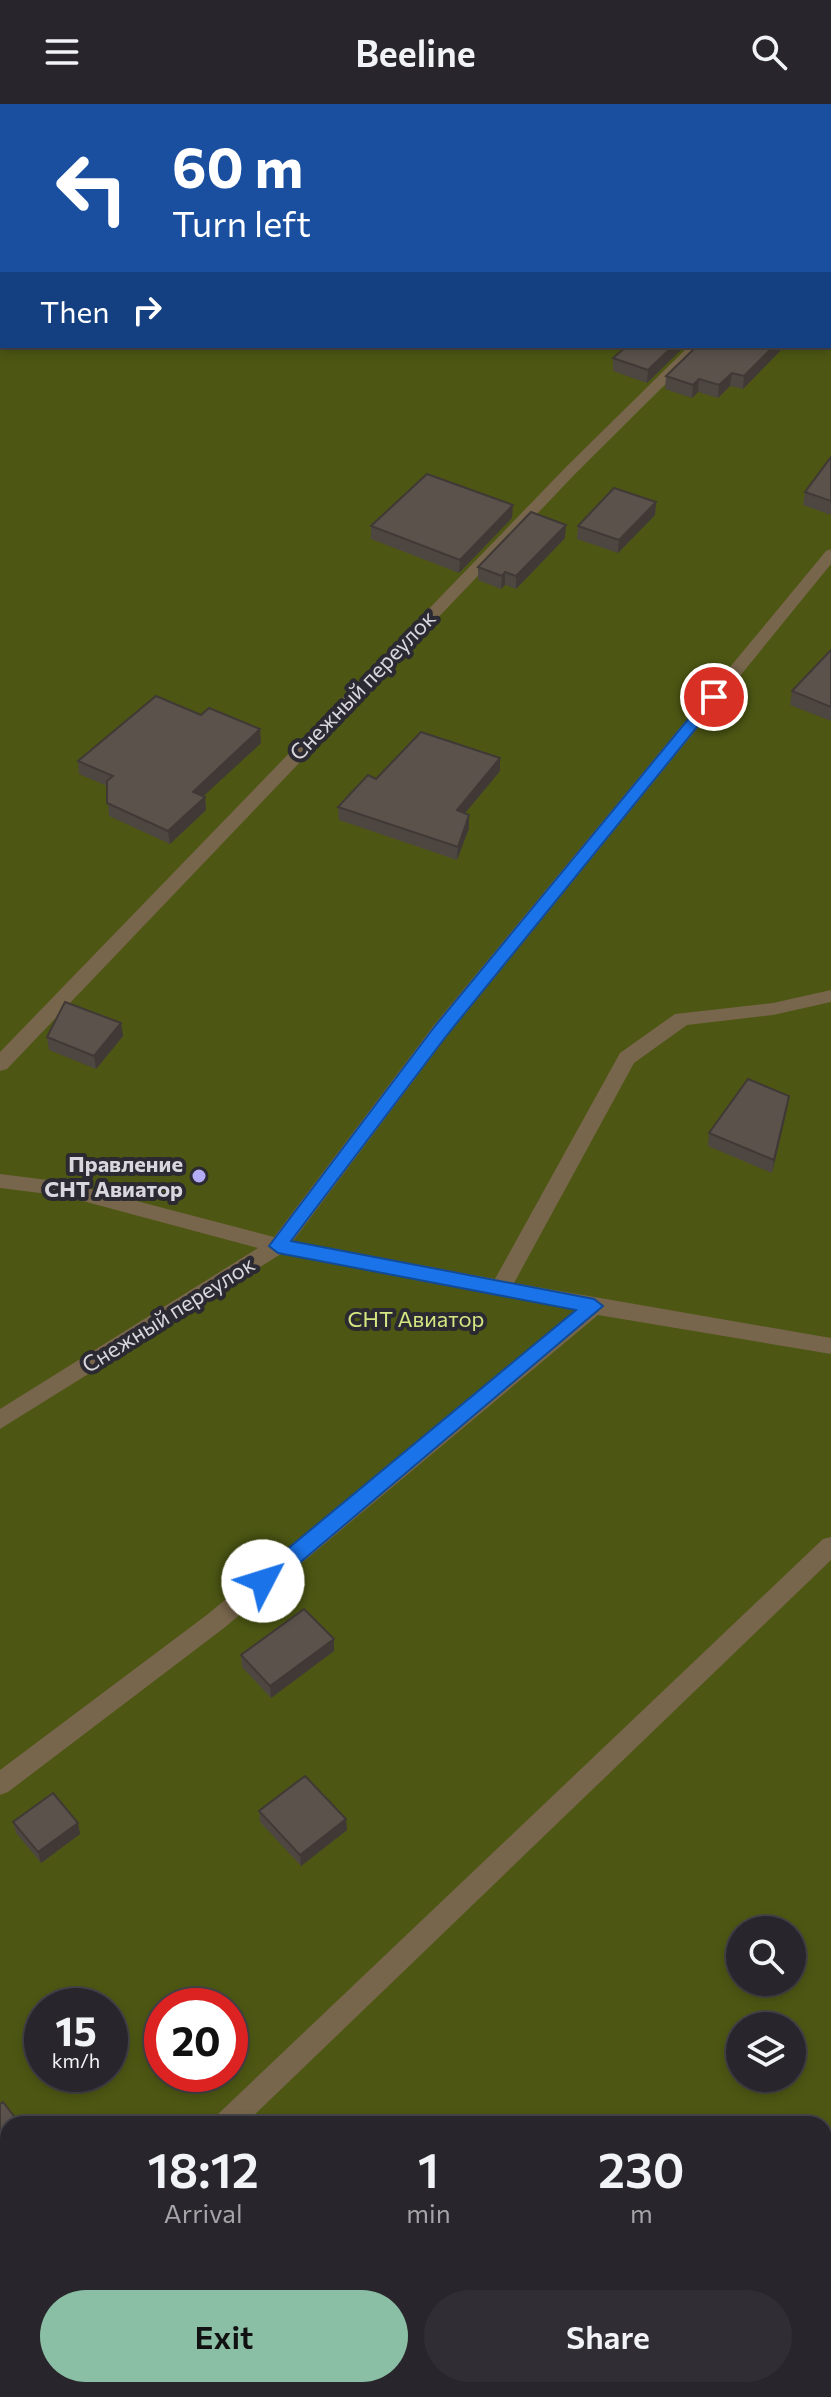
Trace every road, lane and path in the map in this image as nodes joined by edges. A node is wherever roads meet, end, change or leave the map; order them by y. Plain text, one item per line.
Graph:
1 (695, 348) edge
2 (831, 554) edge
3 (831, 996) edge
4 (0, 1064) edge
5 (0, 1181) edge
6 (278, 1246) junction
7 (500, 1289) junction
8 (594, 1306) junction
9 (831, 1346) edge
10 (0, 1420) edge
11 (831, 1546) edge
12 (0, 1784) edge
13 (234, 2116) edge

1 - 4 lane, Снежный переулок
2 - 6 lane, Снежный переулок
3 - 7 lane
5 - 6 lane
6 - 7 lane
6 - 10 lane, Снежный переулок
7 - 8 lane
8 - 9 lane
8 - 12 lane
11 - 13 lane

